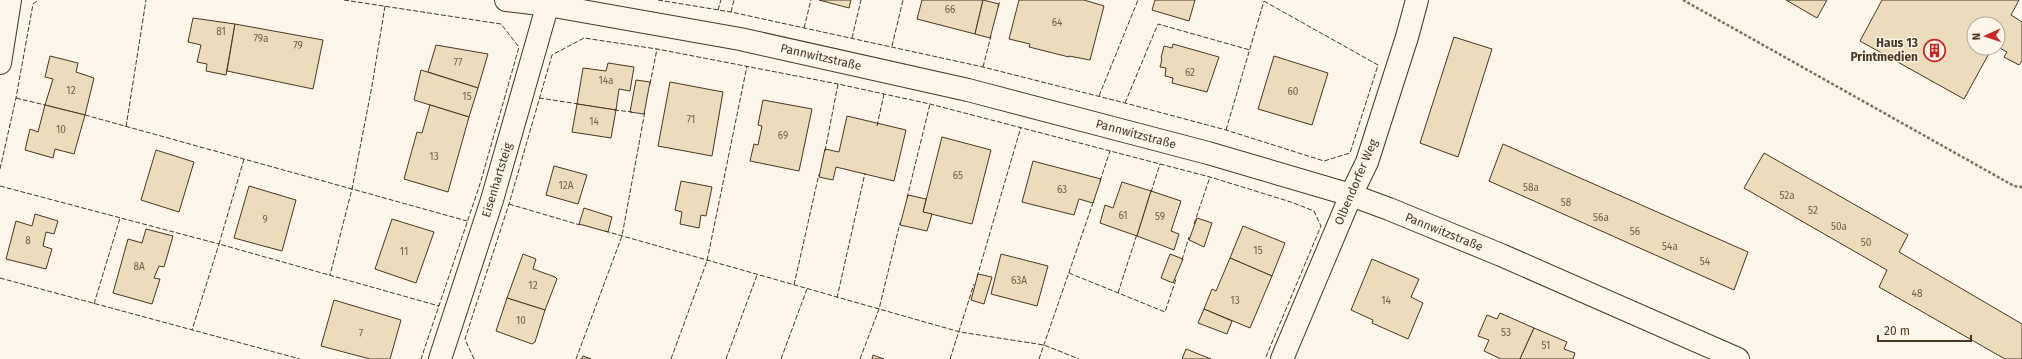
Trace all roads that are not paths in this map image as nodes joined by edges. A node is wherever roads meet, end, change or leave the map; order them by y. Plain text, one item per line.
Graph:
1 (10, 0) edge
2 (506, 0) edge
3 (1417, 0) edge
4 (549, 3) edge
5 (0, 63) edge
6 (1351, 195) junction
7 (440, 359) edge
8 (1282, 359) edge
9 (1738, 359) edge

1 - 5 street
2 - 4 street, Pannwitzstraße
3 - 6 street, Olbendorfer Weg
4 - 6 street, Pannwitzstraße
4 - 7 street, Eisenhartsteig
6 - 8 street, Olbendorfer Weg
6 - 9 street, Pannwitzstraße

